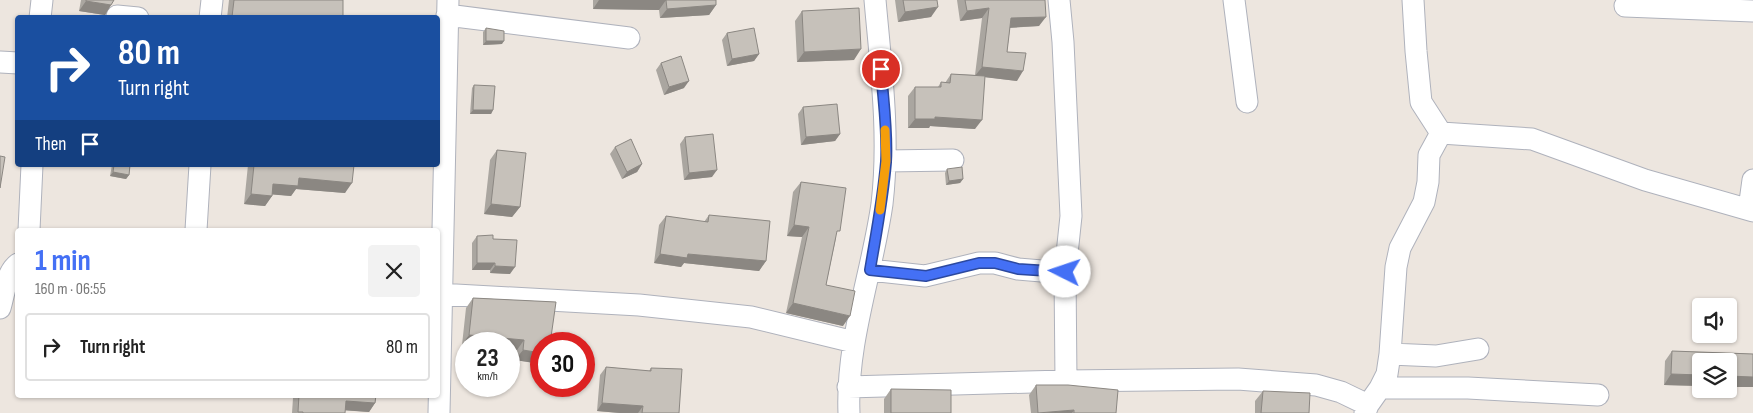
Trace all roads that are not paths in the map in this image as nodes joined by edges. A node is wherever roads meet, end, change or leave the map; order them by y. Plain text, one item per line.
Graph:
1 (42, 0) edge
2 (212, 0) edge
3 (875, 0) edge
4 (1059, 0) edge
5 (1234, 0) edge
6 (1413, 0) edge
7 (1625, 6) dead end
8 (447, 8) edge
9 (1753, 11) edge
10 (40, 15) edge
11 (210, 15) edge
12 (629, 38) dead end
13 (0, 62) edge
14 (15, 63) edge
15 (1247, 102) dead end
16 (1441, 133) junction
17 (953, 160) dead end
18 (886, 161) junction
19 (32, 167) edge
20 (200, 167) edge
21 (1753, 180) edge
22 (1751, 210) edge
23 (29, 228) edge
24 (196, 228) edge
25 (15, 266) edge
26 (870, 270) junction
27 (1065, 272) junction
28 (440, 294) edge
29 (0, 308) edge
30 (854, 342) junction
31 (1478, 349) dead end
32 (1390, 354) junction
33 (1066, 381) junction
34 (848, 387) junction
35 (1380, 388) junction
36 (1598, 395) dead end
37 (439, 398) edge
38 (1366, 409) edge
39 (439, 413) edge
40 (849, 413) edge

1 - 10 street
2 - 11 street
3 - 18 street
4 - 27 street
5 - 15 street
6 - 16 street
7 - 9 street
8 - 12 street
8 - 28 street
13 - 14 street
16 - 22 street
16 - 32 street
17 - 18 street
18 - 26 street
19 - 23 street
20 - 24 street
21 - 22 street
25 - 29 street
26 - 27 street
26 - 30 street
27 - 33 street
28 - 30 street
30 - 34 street
31 - 32 street
32 - 35 street
33 - 34 street
33 - 38 street
34 - 40 street
35 - 36 street
35 - 38 street
37 - 39 street

